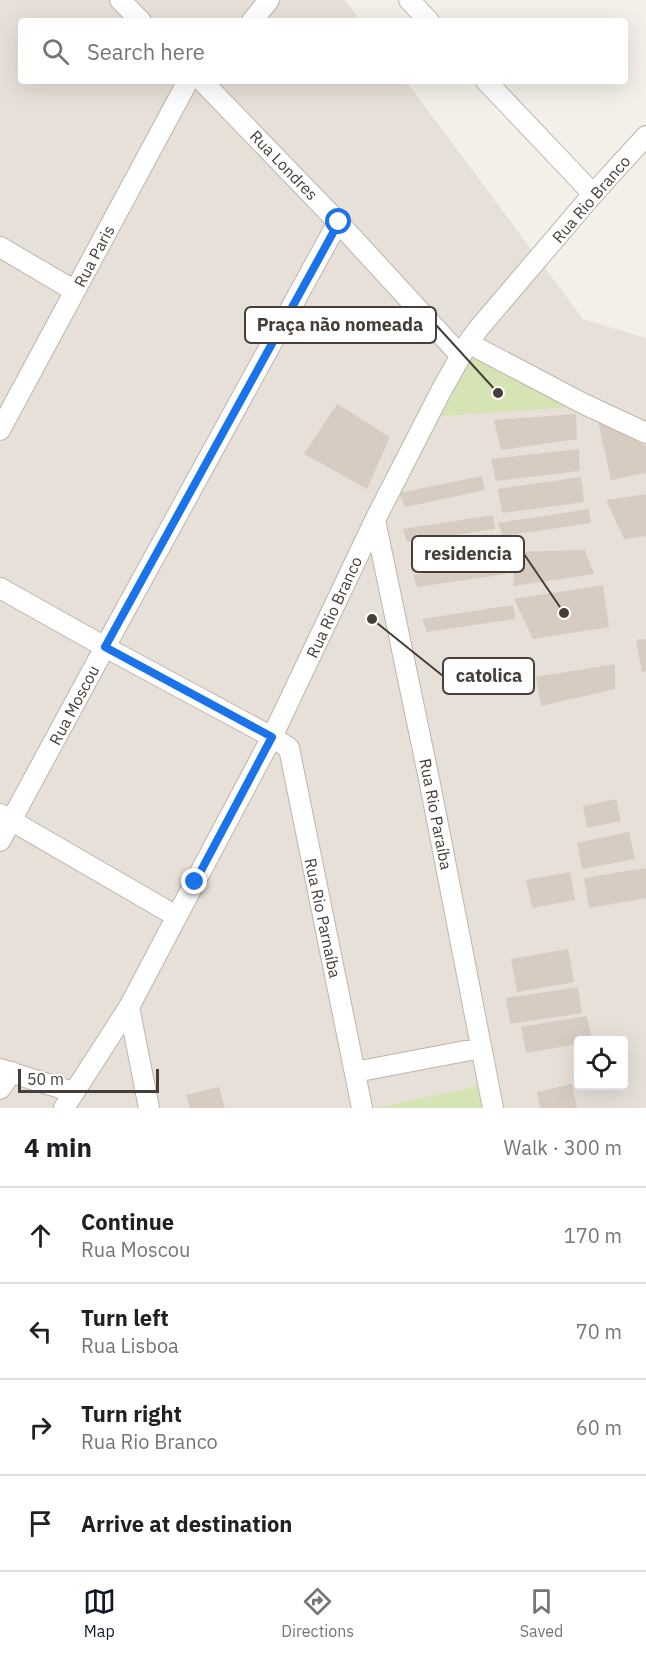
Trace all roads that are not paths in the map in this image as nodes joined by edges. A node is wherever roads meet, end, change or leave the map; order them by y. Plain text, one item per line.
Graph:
1 (120, 0) edge
2 (269, 0) edge
3 (409, 0) edge
4 (138, 18) edge
5 (254, 18) edge
6 (426, 18) edge
7 (186, 84) edge
8 (206, 84) edge
9 (489, 84) edge
10 (646, 136) edge
11 (593, 194) junction
12 (339, 222) junction
13 (0, 247) edge
14 (75, 291) junction
15 (464, 350) junction
16 (5, 408) edge
17 (0, 430) edge
18 (646, 433) edge
19 (375, 520) junction
20 (0, 588) edge
21 (105, 647) junction
22 (272, 737) junction
23 (6, 817) edge
24 (0, 841) edge
25 (176, 916) junction
26 (129, 1007) junction
27 (481, 1048) junction
28 (6, 1071) edge
29 (355, 1072) junction
30 (0, 1089) edge
31 (69, 1100) edge
32 (149, 1108) edge
33 (362, 1108) edge
34 (493, 1108) edge

1 - 4 street
2 - 5 street
3 - 6 street
7 - 14 street, Rua Paris
8 - 12 street, Rua Londres
9 - 11 street
10 - 11 street, Rua Rio Branco
11 - 15 street, Rua Rio Branco
12 - 15 street, Rua Londres
12 - 21 street, Rua Moscou
13 - 14 street
14 - 16 street, Rua Paris
15 - 18 street, Rua Londres
15 - 19 street, Rua Rio Branco
16 - 17 street, Rua Paris
19 - 22 street, Rua Rio Branco
19 - 27 street, Rua Rio Paraíba
20 - 21 street, Rua Rio Parnaíba
21 - 22 street, Rua Rio Parnaíba
21 - 23 street, Rua Moscou
22 - 25 street, Rua Rio Branco
22 - 29 street, Rua Rio Parnaíba
23 - 24 street, Rua Moscou
23 - 25 street
25 - 26 street, Rua Rio Branco
26 - 31 street, Rua Rio Branco
26 - 32 street
27 - 29 street
27 - 34 street, Rua Rio Paraíba
28 - 30 street
28 - 31 street
29 - 33 street, Rua Rio Parnaíba

